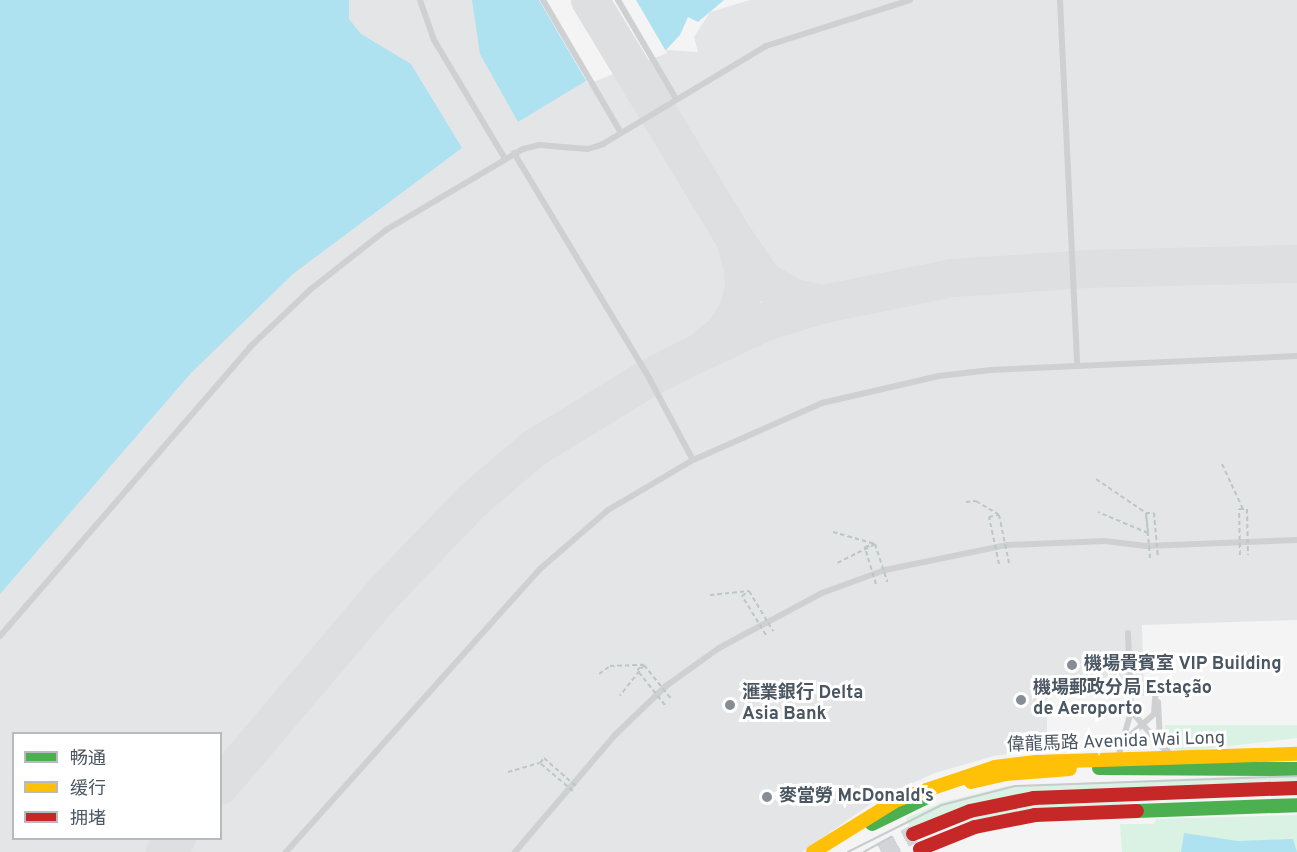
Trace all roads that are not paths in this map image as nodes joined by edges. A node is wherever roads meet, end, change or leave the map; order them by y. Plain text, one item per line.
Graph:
1 (420, 0) edge
2 (543, 0) edge
3 (618, 0) edge
4 (910, 0) edge
5 (1060, 0) edge
6 (676, 99) junction
7 (621, 133) junction
8 (514, 153) junction
9 (504, 158) junction
10 (1297, 356) edge
11 (1077, 366) junction
12 (693, 460) junction
13 (1297, 540) edge
14 (1128, 633) dead end
15 (0, 636) edge
16 (1131, 711) junction
17 (1142, 727) junction
18 (1122, 743) junction
19 (1165, 750) junction
20 (1297, 752) edge
21 (1111, 767) junction
22 (1190, 769) junction
23 (1297, 769) edge
24 (1297, 788) edge
25 (1297, 805) edge
26 (913, 834) tunnel mouth
27 (920, 849) tunnel mouth
28 (286, 852) edge
29 (515, 852) edge
30 (813, 852) edge
31 (828, 852) edge

1 - 9 lane
2 - 7 lane
3 - 6 lane
4 - 6 lane
5 - 11 lane
6 - 7 lane
7 - 8 lane
8 - 9 lane
8 - 12 lane
9 - 15 lane
10 - 11 lane
11 - 12 lane
12 - 28 lane
13 - 29 lane
14 - 16 lane
16 - 17 lane
16 - 18 lane
17 - 18 lane
17 - 19 lane
17 - 19 lane
18 - 21 lane
19 - 22 lane
20 - 30 street, 偉龍馬路 Avenida Wai Long, bridge
21 - 22 street, 偉龍馬路 Avenida Wai Long
21 - 31 street, 偉龍馬路 Avenida Wai Long
22 - 23 street, 偉龍馬路 Avenida Wai Long
24 - 26 street
25 - 27 street

